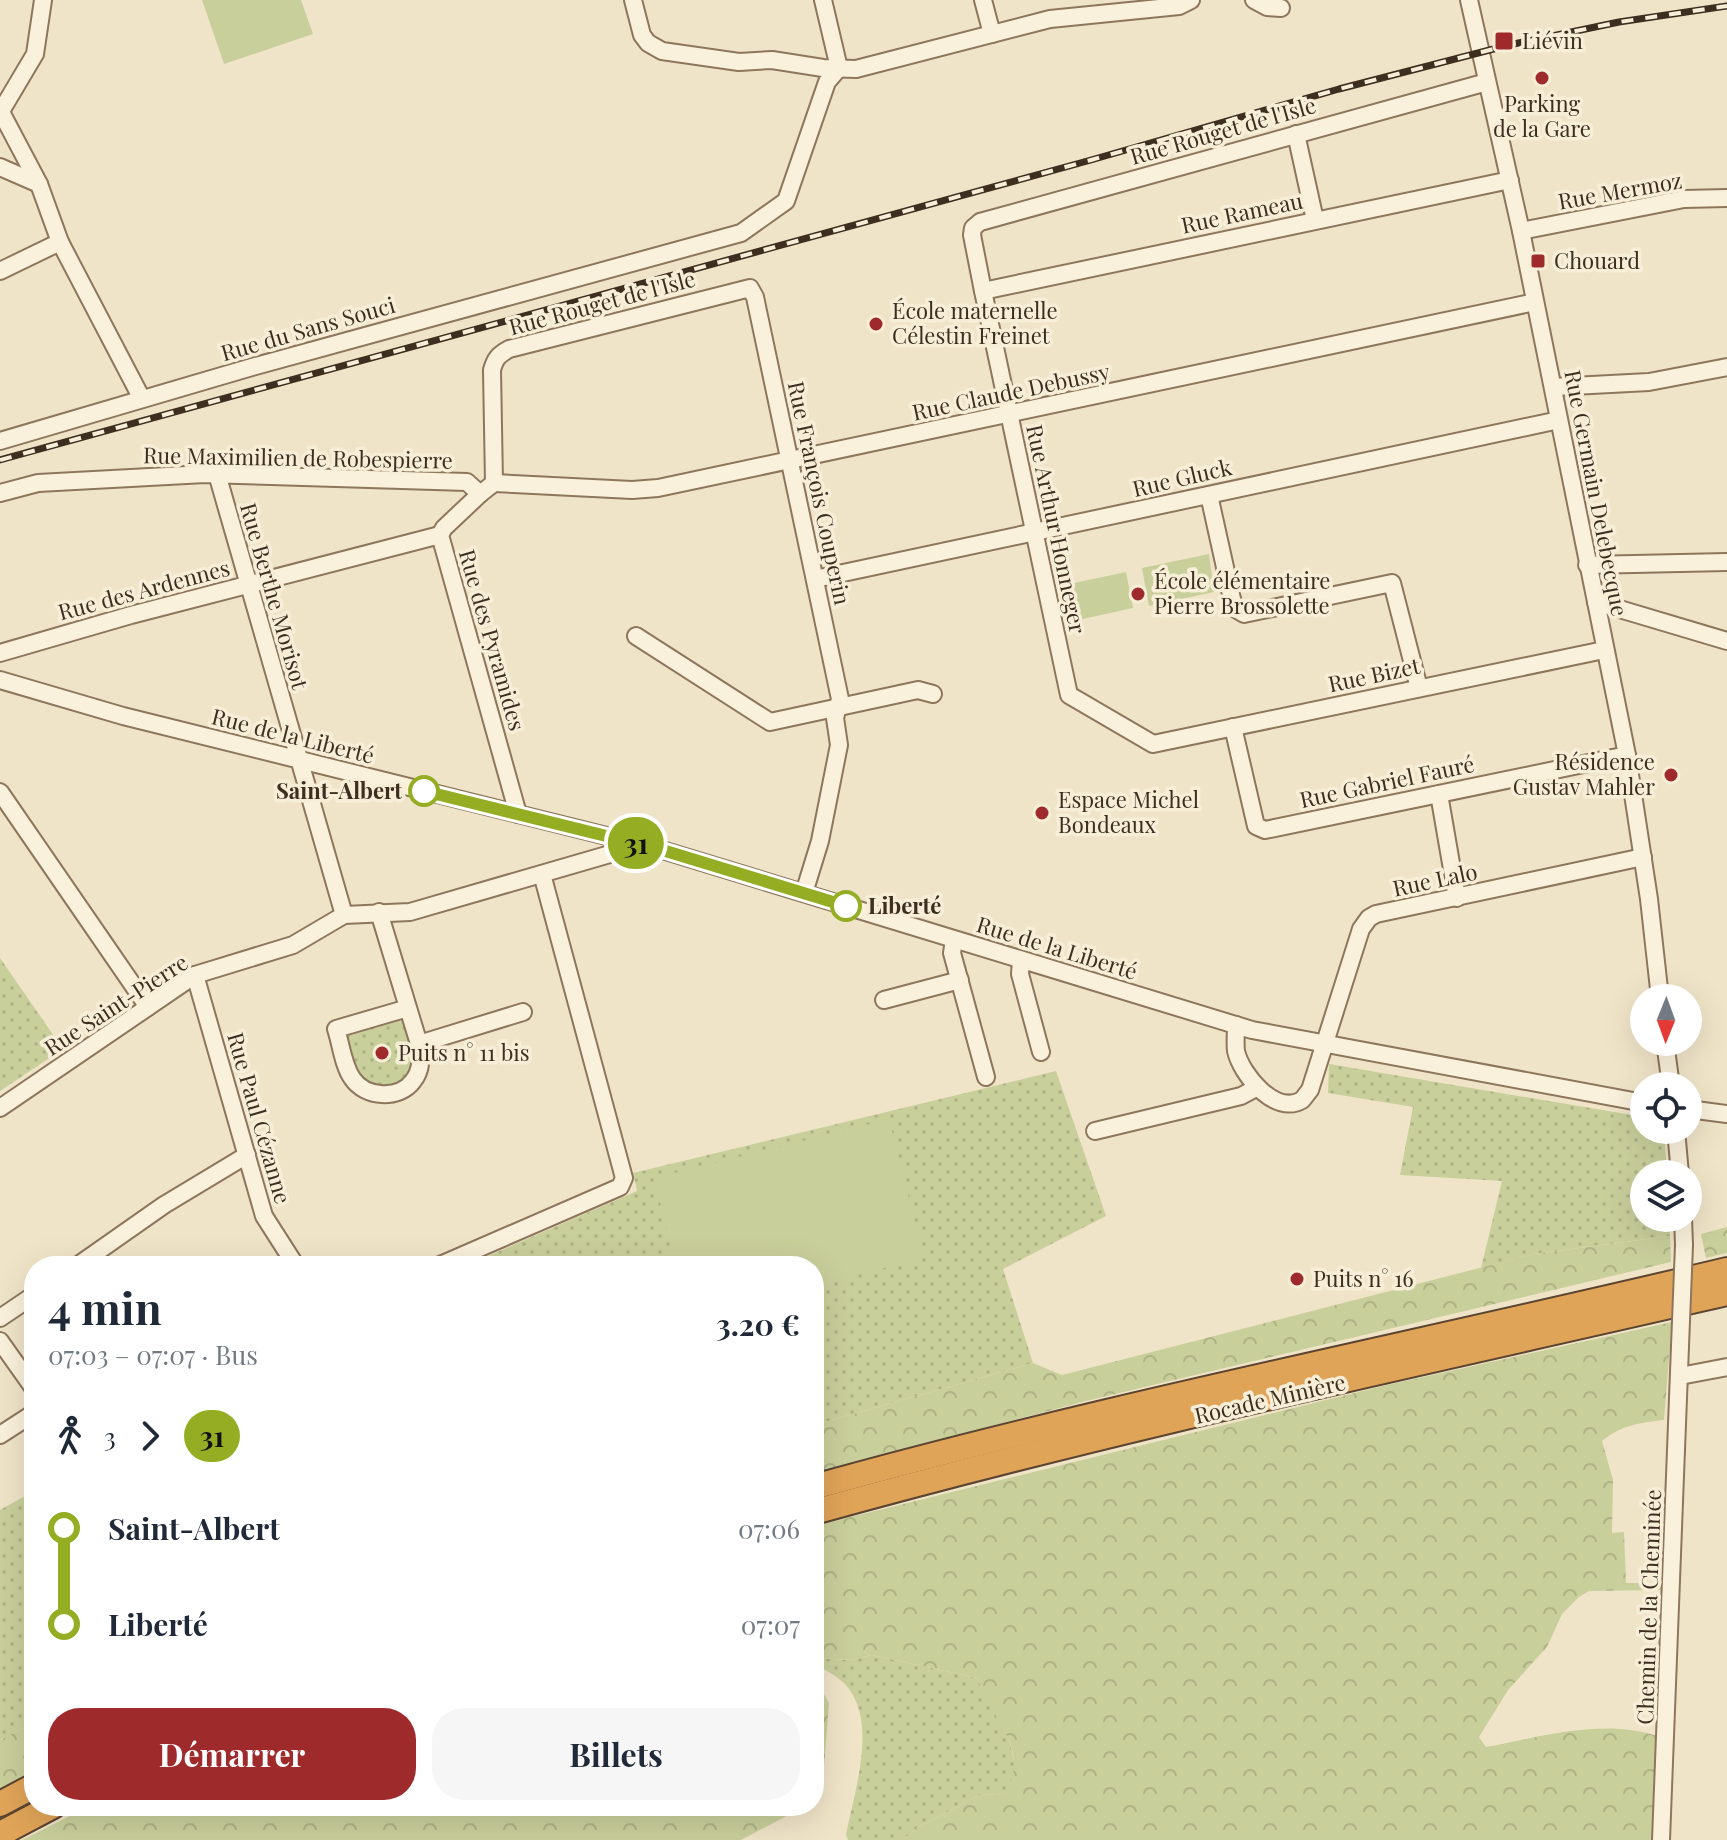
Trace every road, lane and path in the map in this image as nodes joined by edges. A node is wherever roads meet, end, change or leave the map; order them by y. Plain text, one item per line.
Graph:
1 (43, 0) edge
2 (633, 0) edge
3 (823, 0) edge
4 (983, 0) edge
5 (1191, 0) edge
6 (1254, 0) edge
7 (1469, 0) edge
8 (1281, 8) dead end
9 (992, 34) junction
10 (839, 68) junction
11 (1487, 82) junction
12 (0, 112) edge
13 (1296, 134) junction
14 (0, 167) edge
15 (1510, 180) junction
16 (39, 184) junction
17 (1727, 198) edge
18 (1315, 220) junction
19 (973, 228) joint
20 (1521, 231) junction
21 (60, 242) junction
22 (0, 271) edge
23 (750, 288) joint
24 (983, 291) junction
25 (1535, 302) junction
26 (1727, 367) edge
27 (1553, 387) junction
28 (142, 399) junction
29 (1009, 415) junction
30 (1559, 420) junction
31 (0, 441) edge
32 (789, 460) junction
33 (217, 474) junction
34 (487, 488) junction
35 (0, 493) edge
36 (1209, 495) junction
37 (1035, 534) junction
38 (440, 535) junction
39 (1727, 562) edge
40 (1587, 565) junction
41 (815, 579) junction
42 (248, 585) junction
43 (1596, 602) junction
44 (636, 636) dead end
45 (1727, 641) edge
46 (1604, 650) junction
47 (0, 653) edge
48 (0, 680) edge
49 (1419, 688) junction
50 (933, 694) dead end
51 (838, 708) junction
52 (1233, 727) junction
53 (1153, 744) joint
54 (1627, 755) junction
55 (298, 760) junction
56 (0, 792) edge
57 (1439, 794) junction
58 (518, 814) junction
59 (621, 838) junction
60 (1643, 857) junction
61 (542, 874) junction
62 (804, 893) junction
63 (1457, 898) junction
64 (379, 912) junction
65 (344, 915) junction
66 (954, 940) junction
67 (1021, 960) junction
68 (195, 975) junction
69 (960, 980) junction
70 (1658, 984) edge
71 (884, 1000) dead end
72 (148, 1007) junction
73 (408, 1008) junction
74 (523, 1012) dead end
75 (1236, 1025) junction
76 (419, 1044) junction
77 (1323, 1046) junction
78 (1041, 1052) dead end
79 (986, 1077) dead end
80 (1256, 1088) junction
81 (1630, 1101) edge
82 (0, 1108) edge
83 (1702, 1111) edge
84 (1727, 1114) edge
85 (1095, 1131) dead end
86 (247, 1155) junction
87 (1684, 1232) edge
88 (93, 1256) edge
89 (290, 1256) edge
90 (461, 1256) edge
91 (1727, 1270) edge
92 (1727, 1293) edge
93 (24, 1302) edge
94 (0, 1318) edge
95 (0, 1341) edge
96 (1727, 1367) edge
97 (24, 1375) edge
98 (1680, 1376) junction
99 (24, 1419) edge
100 (0, 1435) edge
101 (824, 1484) edge
102 (824, 1509) edge
103 (24, 1791) edge
104 (0, 1804) edge
105 (34, 1816) edge
106 (0, 1834) edge
107 (1661, 1840) edge

1 - 12 street
2 - 10 street
3 - 10 street
4 - 9 street
5 - 9 street
6 - 8 street
7 - 11 street, Rue Germain Delebecque
9 - 10 street
10 - 28 street, Rue du Sans Souci
11 - 13 street, Rue Rouget de l'Isle
11 - 15 street, Rue Germain Delebecque
12 - 16 street
13 - 18 street
13 - 19 street, Rue Rouget de l'Isle
14 - 16 street
15 - 18 street, Rue Rameau
15 - 20 street, Rue Germain Delebecque
16 - 21 street
17 - 20 street, Rue Mermoz
18 - 24 street, Rue Rameau
19 - 24 street, Rue Arthur Honneger
20 - 25 street, Rue Germain Delebecque
21 - 22 street
21 - 28 street
23 - 32 street, Rue François Couperin
23 - 34 street, Rue Rouget de l'Isle
24 - 29 street, Rue Arthur Honneger
25 - 27 street, Rue Germain Delebecque
25 - 29 street, Rue Claude Debussy
26 - 27 street
27 - 30 street, Rue Germain Delebecque
28 - 31 street, Rue du Sans Souci
29 - 32 street, Rue Claude Debussy
29 - 37 street, Rue Arthur Honneger
30 - 36 street, Rue Gluck
30 - 40 street, Rue Germain Delebecque
32 - 34 street, Rue Claude Debussy
32 - 41 street, Rue François Couperin
33 - 34 street, Rue Maximilien de Robespierre
33 - 35 street, Rue Maximilien de Robespierre
33 - 42 street, Rue Berthe Morisot
34 - 38 street, Rue des Pyramides
36 - 37 street, Rue Gluck
36 - 49 street
37 - 41 street, Rue Gluck
37 - 53 street, Rue Arthur Honneger
38 - 42 street, Rue des Ardennes
38 - 58 street, Rue des Pyramides
39 - 40 street
40 - 43 street, Rue Germain Delebecque
41 - 51 street, Rue François Couperin
42 - 47 street, Rue des Ardennes
42 - 55 street, Rue Berthe Morisot
43 - 45 street
43 - 46 street, Rue Germain Delebecque
44 - 51 street
46 - 49 street, Rue Bizet
46 - 54 street, Rue Germain Delebecque
48 - 55 street, Rue de la Liberté
49 - 52 street, Rue Bizet
50 - 51 street
51 - 62 street, Rue François Couperin
52 - 53 street, Rue Bizet
52 - 57 street, Rue Gabriel Fauré
54 - 57 street, Rue Gabriel Fauré
54 - 60 street, Rue Germain Delebecque
55 - 58 street, Rue de la Liberté
55 - 65 street, Rue Berthe Morisot
56 - 72 street
57 - 63 street
58 - 59 street, Rue de la Liberté
59 - 61 street, Rue Saint-Pierre
59 - 62 street, Rue de la Liberté
60 - 63 street, Rue Lalo
60 - 70 street, Rue Germain Delebecque
61 - 64 street, Rue Saint-Pierre
61 - 90 street
62 - 66 street, Rue de la Liberté
63 - 77 street, Rue Lalo
64 - 65 street, Rue Saint-Pierre
64 - 73 street
65 - 68 street, Rue Saint-Pierre
66 - 67 street, Rue de la Liberté
66 - 69 street
67 - 75 street, Rue de la Liberté
67 - 78 street
68 - 72 street, Rue Saint-Pierre
68 - 86 street, Rue Paul Cézanne
69 - 71 street
69 - 79 street
72 - 82 street, Rue Saint-Pierre
73 - 76 street
73 - 76 street
74 - 76 street
75 - 77 street, Rue de la Liberté
75 - 80 street
77 - 80 street
77 - 81 street, Rue de la Liberté
80 - 85 street
83 - 84 street
86 - 88 street
86 - 89 street, Rue Paul Cézanne
87 - 98 street, bridge
91 - 101 highway, Rocade Minière
92 - 102 highway, Rocade Minière
93 - 94 street
95 - 97 street
96 - 98 street
98 - 107 street, Chemin de la Cheminée
99 - 100 street
103 - 104 highway
105 - 106 highway

